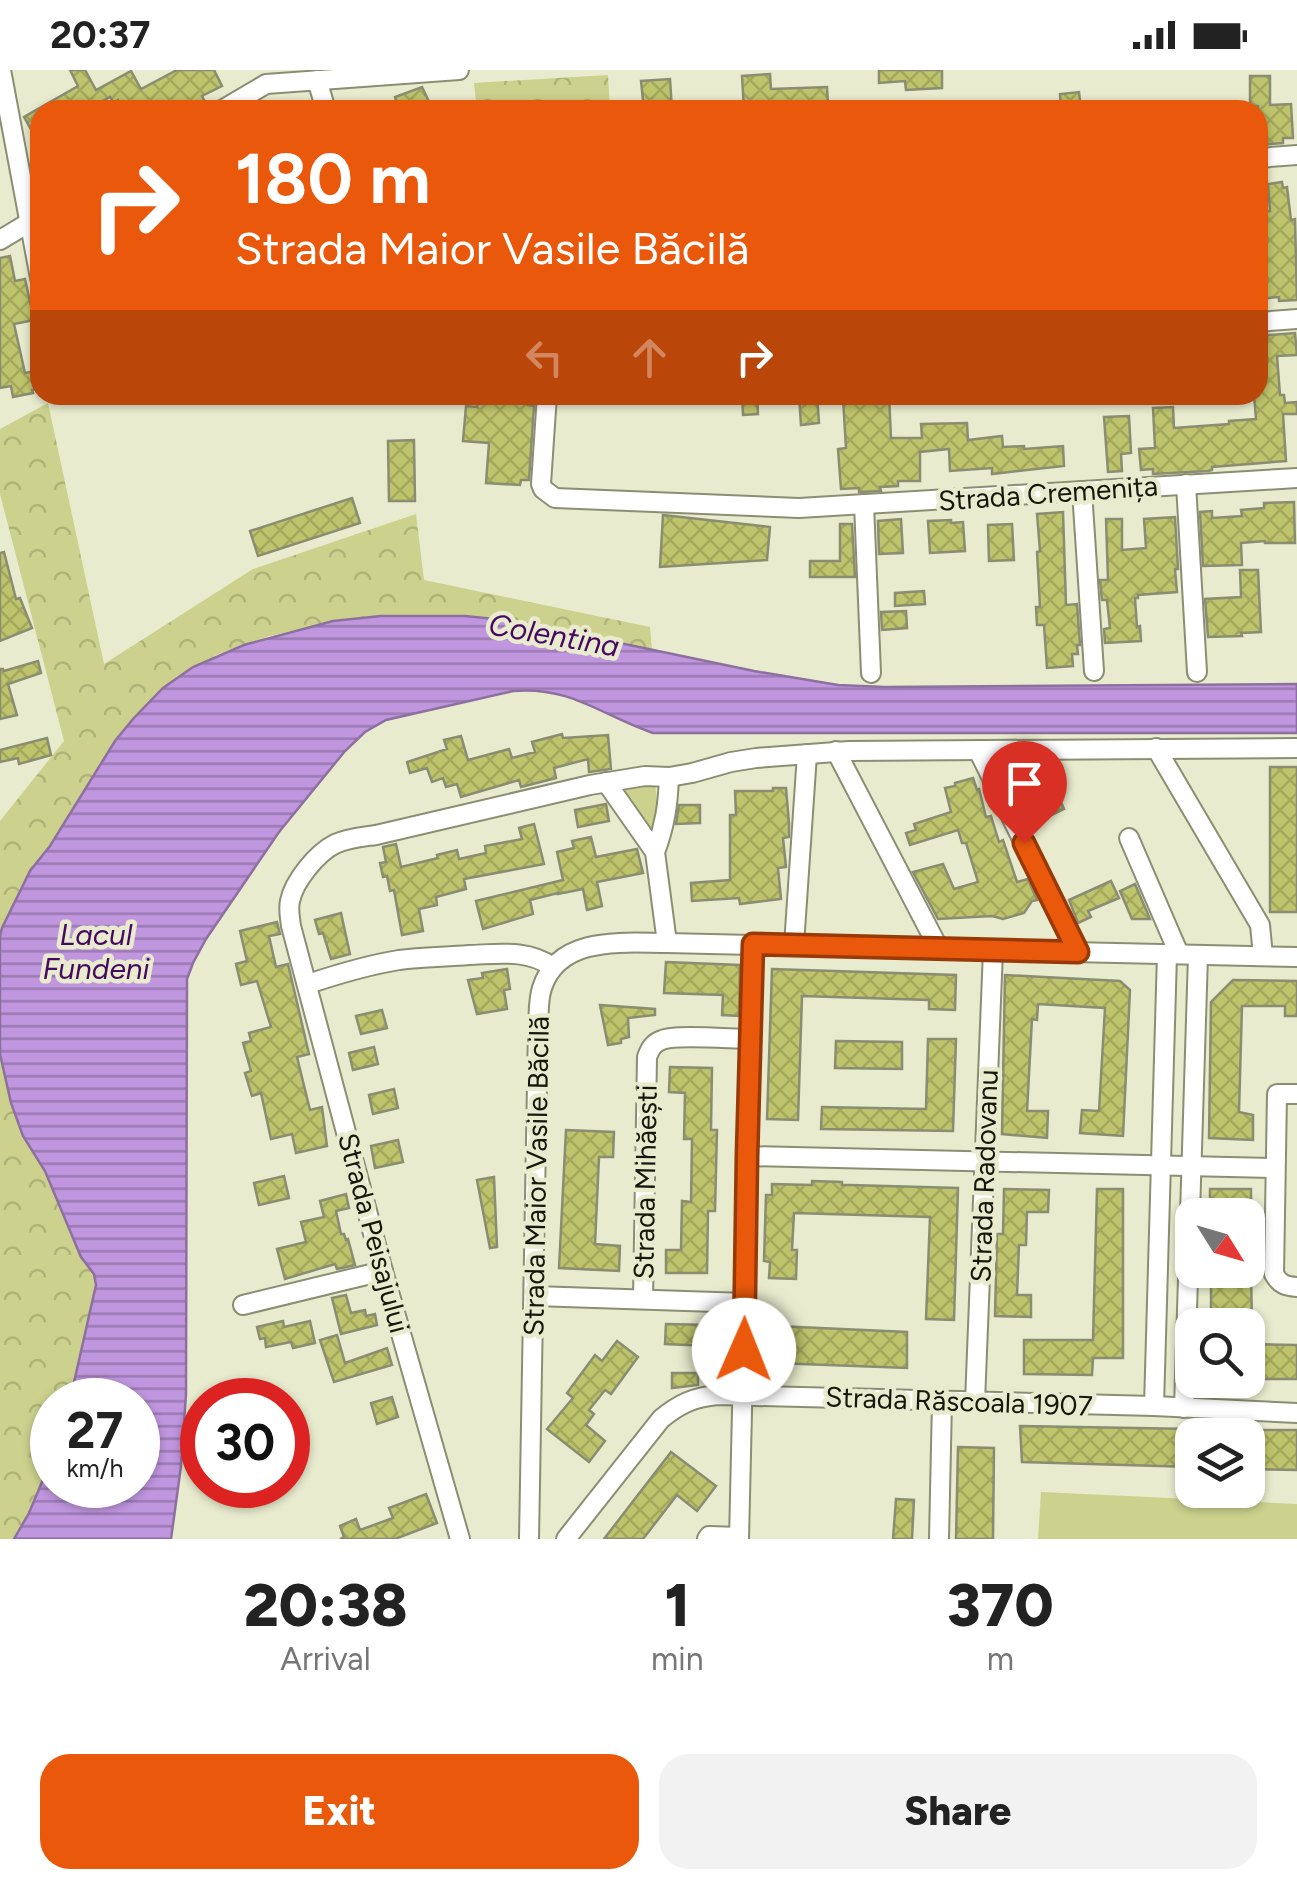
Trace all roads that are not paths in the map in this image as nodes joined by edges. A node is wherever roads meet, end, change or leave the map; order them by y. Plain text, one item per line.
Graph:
1 (0, 70) edge
2 (459, 70) edge
3 (317, 80) junction
4 (239, 100) edge
5 (323, 100) edge
6 (1297, 155) edge
7 (1268, 157) edge
8 (30, 202) edge
9 (30, 222) edge
10 (0, 240) edge
11 (1297, 320) edge
12 (1268, 321) edge
13 (547, 405) edge
14 (1297, 478) edge
15 (1186, 484) junction
16 (1082, 491) junction
17 (864, 504) junction
18 (1094, 670) dead end
19 (1197, 672) dead end
20 (871, 673) dead end
21 (1156, 748) junction
22 (1297, 748) edge
23 (978, 750) junction
24 (836, 751) junction
25 (807, 754) junction
26 (669, 777) junction
27 (606, 782) junction
28 (1129, 838) dead end
29 (655, 852) junction
30 (667, 943) junction
31 (753, 944) junction
32 (794, 946) junction
33 (939, 949) junction
34 (993, 950) junction
35 (1078, 952) junction
36 (1181, 955) junction
37 (1264, 956) junction
38 (1297, 957) edge
39 (552, 967) junction
40 (308, 984) junction
41 (750, 1039) junction
42 (1297, 1094) edge
43 (747, 1156) junction
44 (984, 1160) junction
45 (1161, 1165) junction
46 (1191, 1166) junction
47 (1275, 1168) junction
48 (382, 1271) junction
49 (1297, 1287) edge
50 (534, 1296) junction
51 (643, 1299) junction
52 (746, 1303) junction
53 (243, 1305) dead end
54 (744, 1396) junction
55 (942, 1401) junction
56 (975, 1402) junction
57 (1154, 1406) junction
58 (1184, 1408) junction
59 (1297, 1414) edge
60 (739, 1538) edge
61 (460, 1539) edge
62 (529, 1539) edge
63 (566, 1539) edge
64 (707, 1539) edge
65 (938, 1539) edge

1 - 8 street
2 - 3 street
3 - 4 street
3 - 5 street
6 - 7 street
9 - 10 street
11 - 12 street
13 - 17 street, Strada Cremenița
14 - 15 street, Strada Cremenița
15 - 16 street, Strada Cremenița
15 - 19 street
16 - 17 street, Strada Cremenița
16 - 18 street
17 - 20 street
21 - 22 street
21 - 23 street
21 - 37 street
23 - 24 street
23 - 35 street
24 - 25 street
24 - 33 street
25 - 26 street
25 - 32 street
26 - 27 street
26 - 29 street
27 - 29 street
27 - 40 street, Strada Peisajului
28 - 36 street
29 - 30 street
30 - 31 street
30 - 39 street
31 - 32 street
31 - 41 street
32 - 33 street
33 - 34 street
34 - 35 street
34 - 44 street, Strada Radovanu
35 - 36 street
36 - 37 street
36 - 45 street
36 - 46 street
37 - 38 street
39 - 40 street
39 - 50 street, Strada Maior Vasile Băcilă
40 - 48 street, Strada Peisajului
41 - 43 street
41 - 51 street, Strada Mihăești
42 - 47 street
43 - 44 street
43 - 52 street
44 - 45 street
44 - 56 street, Strada Radovanu
45 - 46 street
45 - 57 street
46 - 47 street
46 - 58 street
47 - 49 street
48 - 53 street
48 - 61 street, Strada Peisajului
50 - 51 street
50 - 62 street, Strada Maior Vasile Băcilă
51 - 52 street
52 - 54 street
54 - 55 street, Strada Răscoala 1907
54 - 60 street
54 - 63 street, Strada Răscoala 1907
55 - 56 street, Strada Răscoala 1907
55 - 65 street
56 - 57 street, Strada Răscoala 1907
57 - 58 street, Strada Răscoala 1907
58 - 59 street, Strada Răscoala 1907
60 - 64 street

